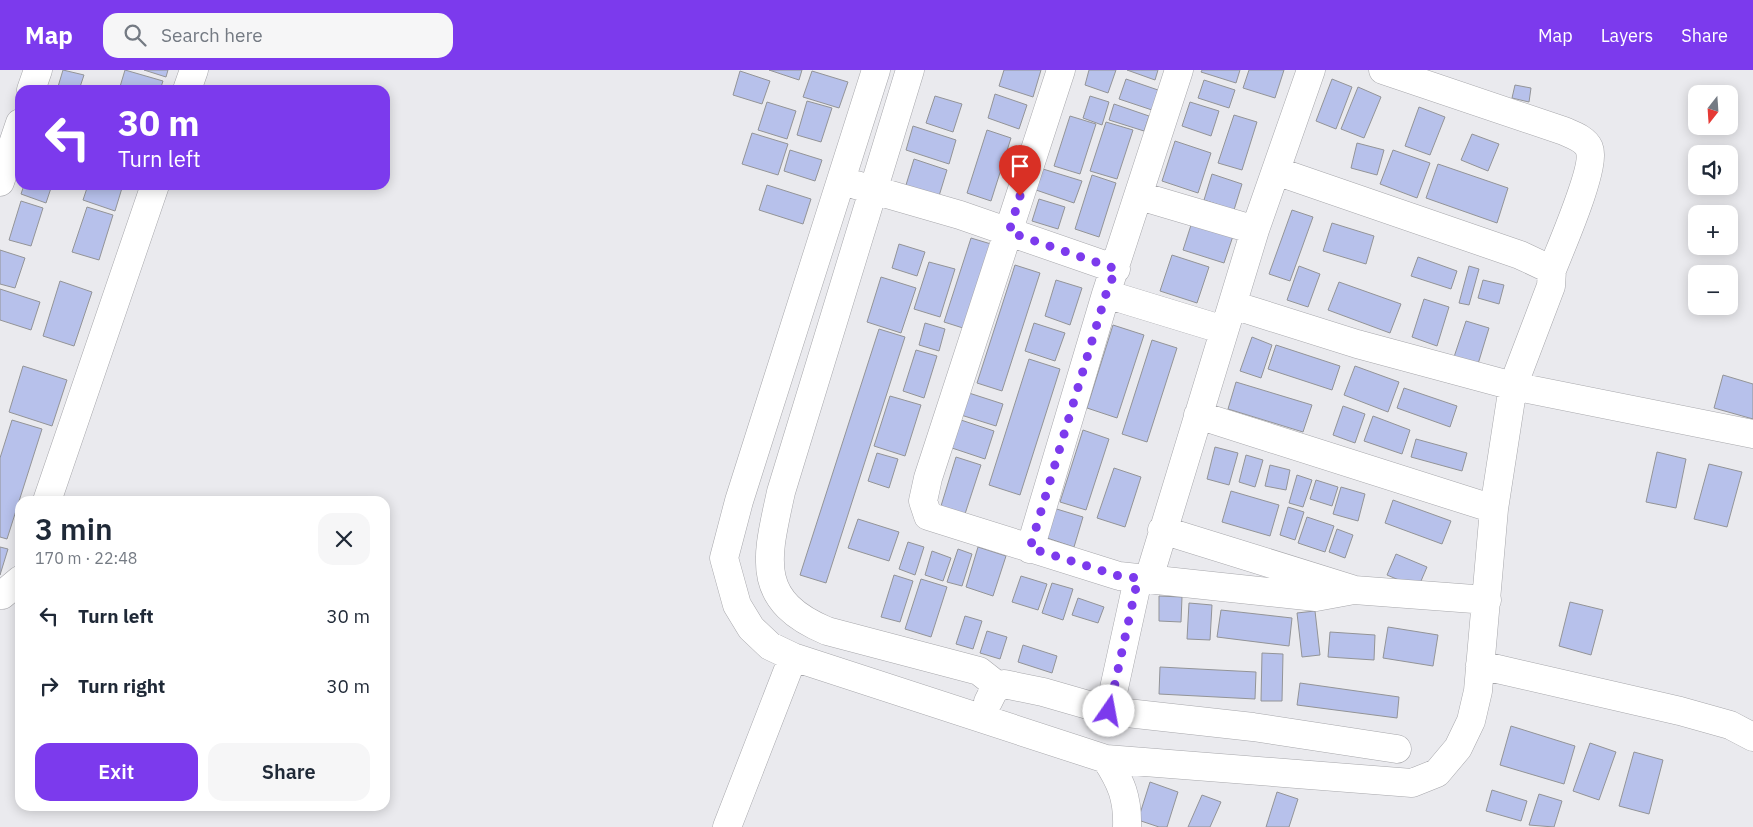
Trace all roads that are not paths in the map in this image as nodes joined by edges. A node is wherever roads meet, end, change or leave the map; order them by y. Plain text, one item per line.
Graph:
1 (38, 70) edge
2 (194, 70) edge
3 (876, 70) edge
4 (910, 70) edge
5 (1061, 70) edge
6 (1179, 70) edge
7 (1311, 70) edge
8 (1383, 70) edge
9 (33, 85) edge
10 (189, 85) edge
11 (15, 137) edge
12 (1276, 171) junction
13 (1, 177) edge
14 (841, 181) junction
15 (872, 188) junction
16 (153, 190) edge
17 (1140, 196) junction
18 (1256, 230) junction
19 (1009, 232) junction
20 (1552, 270) junction
21 (1111, 281) junction
22 (1228, 317) junction
23 (1513, 386) junction
24 (1198, 415) junction
25 (1753, 434) edge
26 (49, 496) edge
27 (1494, 509) junction
28 (1162, 530) junction
29 (1030, 548) junction
30 (1144, 578) junction
31 (15, 584) edge
32 (1354, 590) junction
33 (0, 595) edge
34 (1487, 600) junction
35 (793, 657) junction
36 (1480, 665) junction
37 (998, 686) junction
38 (1109, 711) junction
39 (981, 718) junction
40 (1753, 737) edge
41 (1397, 749) dead end
42 (1106, 759) junction
43 (727, 827) edge
44 (1127, 827) edge

1 - 9 street
2 - 10 street
3 - 14 street
4 - 15 street
5 - 19 street
6 - 17 street
7 - 12 street
8 - 20 street
11 - 13 street
12 - 18 street
12 - 20 street
14 - 15 street
14 - 35 street
15 - 19 street
15 - 37 street
16 - 26 street
17 - 18 street
17 - 21 street
18 - 22 street
19 - 21 street
19 - 29 street
20 - 23 street
21 - 22 street
21 - 29 street
22 - 23 street
22 - 24 street
23 - 25 street
23 - 27 street
24 - 27 street
24 - 28 street
27 - 34 street
28 - 30 street
28 - 32 street
29 - 30 street
30 - 32 street
30 - 38 street
31 - 33 street
32 - 34 street
34 - 36 street
35 - 39 street
35 - 43 street
36 - 40 street
36 - 42 street
37 - 38 street
37 - 39 street
38 - 41 street
39 - 42 street
42 - 44 street

